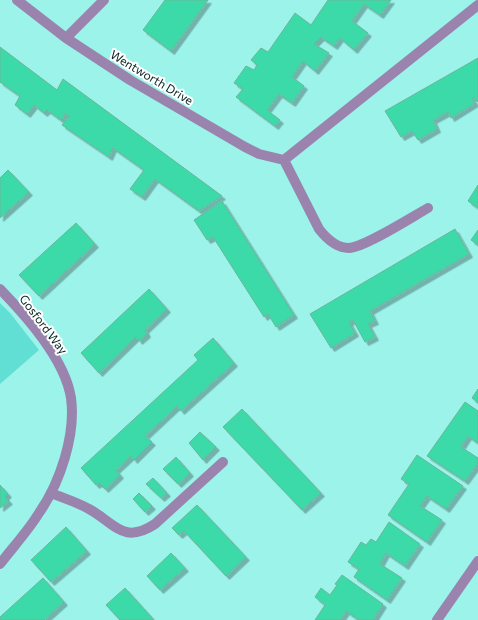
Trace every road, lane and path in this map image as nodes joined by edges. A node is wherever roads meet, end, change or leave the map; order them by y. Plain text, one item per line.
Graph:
1 (17, 0) edge
2 (104, 0) edge
3 (478, 5) edge
4 (66, 38) junction
5 (284, 160) junction
6 (428, 208) dead end
7 (0, 289) edge
8 (223, 462) dead end
9 (51, 493) junction
10 (478, 562) edge
11 (0, 564) edge
12 (437, 620) edge

1 - 4 street, Wentworth Drive
2 - 4 street
3 - 5 street
4 - 5 street, Wentworth Drive
5 - 6 street
7 - 9 street, Gosford Way
8 - 9 street
9 - 11 street, Gosford Way
10 - 12 street

